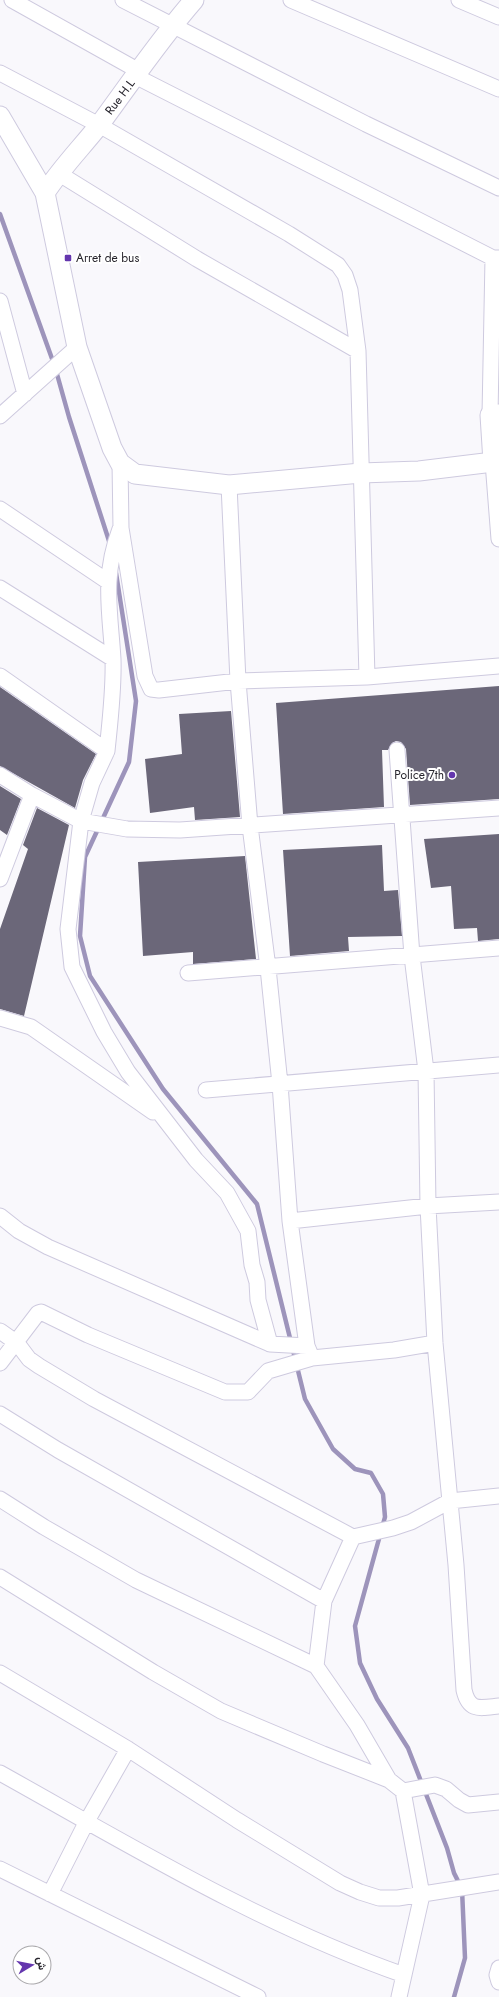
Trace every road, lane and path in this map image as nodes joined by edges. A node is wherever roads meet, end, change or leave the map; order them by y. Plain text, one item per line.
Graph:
1 (12, 0) edge
2 (123, 0) edge
3 (194, 0) edge
4 (291, 0) edge
5 (459, 0) edge
6 (499, 17) edge
7 (172, 25) junction
8 (0, 73) edge
9 (137, 74) junction
10 (499, 88) edge
11 (0, 116) edge
12 (99, 125) junction
13 (58, 173) junction
14 (499, 188) edge
15 (45, 193) junction
16 (496, 258) edge
17 (0, 301) edge
18 (77, 347) junction
19 (358, 351) junction
20 (25, 394) junction
21 (494, 415) edge
22 (0, 416) edge
23 (493, 462) junction
24 (120, 464) junction
25 (361, 473) junction
26 (229, 485) junction
27 (0, 509) edge
28 (121, 528) junction
29 (499, 539) edge
30 (107, 580) junction
31 (0, 588) edge
32 (112, 659) junction
33 (499, 666) edge
34 (0, 676) edge
35 (367, 677) junction
36 (238, 681) junction
37 (396, 750) dead end
38 (107, 751) junction
39 (0, 774) edge
40 (32, 795) junction
41 (499, 808) edge
42 (402, 815) junction
43 (81, 821) junction
44 (250, 826) junction
45 (5, 849) edge
46 (0, 879) edge
47 (499, 948) edge
48 (412, 956) junction
49 (268, 968) junction
50 (188, 974) dead end
51 (0, 1018) edge
52 (499, 1065) edge
53 (426, 1071) junction
54 (280, 1084) junction
55 (206, 1090) dead end
56 (165, 1120) junction
57 (499, 1202) edge
58 (428, 1206) junction
59 (0, 1216) edge
60 (290, 1220) junction
61 (0, 1331) edge
62 (17, 1343) junction
63 (435, 1343) junction
64 (270, 1344) junction
65 (310, 1352) junction
66 (0, 1363) edge
67 (0, 1414) edge
68 (499, 1496) edge
69 (0, 1499) edge
70 (450, 1501) junction
71 (353, 1537) junction
72 (0, 1577) edge
73 (324, 1600) junction
74 (316, 1666) junction
75 (0, 1673) edge
76 (499, 1706) edge
77 (128, 1749) junction
78 (0, 1772) edge
79 (389, 1780) junction
80 (403, 1791) junction
81 (499, 1802) edge
82 (87, 1821) junction
83 (0, 1869) edge
84 (499, 1882) edge
85 (50, 1894) junction
86 (422, 1895) junction
87 (499, 1968) edge
88 (404, 1975) junction
89 (499, 1982) edge
90 (258, 1997) edge
91 (399, 1997) edge

1 - 9 street
2 - 7 street
3 - 7 street, Rue H.L
4 - 10 street
5 - 6 street
7 - 9 street, Rue H.L
7 - 14 street
8 - 12 street
9 - 12 street, Rue H.L
9 - 16 street
11 - 15 street
12 - 13 street, Rue H.L
12 - 19 street
13 - 15 street, Rue H.L
13 - 19 street
15 - 18 street
16 - 21 street
17 - 20 street
18 - 20 street
18 - 24 street
19 - 25 street
20 - 22 street
21 - 23 street
23 - 25 street
23 - 29 street
24 - 26 street
24 - 28 street
25 - 26 street
25 - 35 street
26 - 36 street
27 - 30 street
28 - 30 street
28 - 36 street
30 - 32 street
31 - 32 street
32 - 38 street
33 - 35 street
34 - 38 street
35 - 36 street
36 - 44 street
37 - 42 street
38 - 43 street
39 - 40 street
40 - 43 street
40 - 45 street
41 - 42 street
42 - 44 street
42 - 48 street
43 - 44 street
43 - 56 street
44 - 49 street
45 - 46 street
47 - 48 street
48 - 49 street
48 - 53 street
49 - 50 street
49 - 54 street
51 - 56 street
52 - 53 street
53 - 54 street
53 - 58 street
54 - 55 street
54 - 60 street
56 - 64 street
57 - 58 street
58 - 60 street
58 - 63 street
59 - 64 street
60 - 65 street
61 - 62 street
62 - 65 street
62 - 66 street
62 - 71 street
63 - 65 street
63 - 70 street
64 - 65 street
67 - 73 street
68 - 70 street
69 - 74 street
70 - 71 street
70 - 76 street
71 - 73 street
72 - 79 street
73 - 74 street
74 - 79 street
75 - 77 street
77 - 82 street
77 - 86 street
78 - 82 street
79 - 80 street
80 - 81 street
80 - 86 street
82 - 85 street
82 - 88 street
83 - 85 street
84 - 86 street
85 - 90 street
86 - 88 street
87 - 89 street
88 - 91 street

